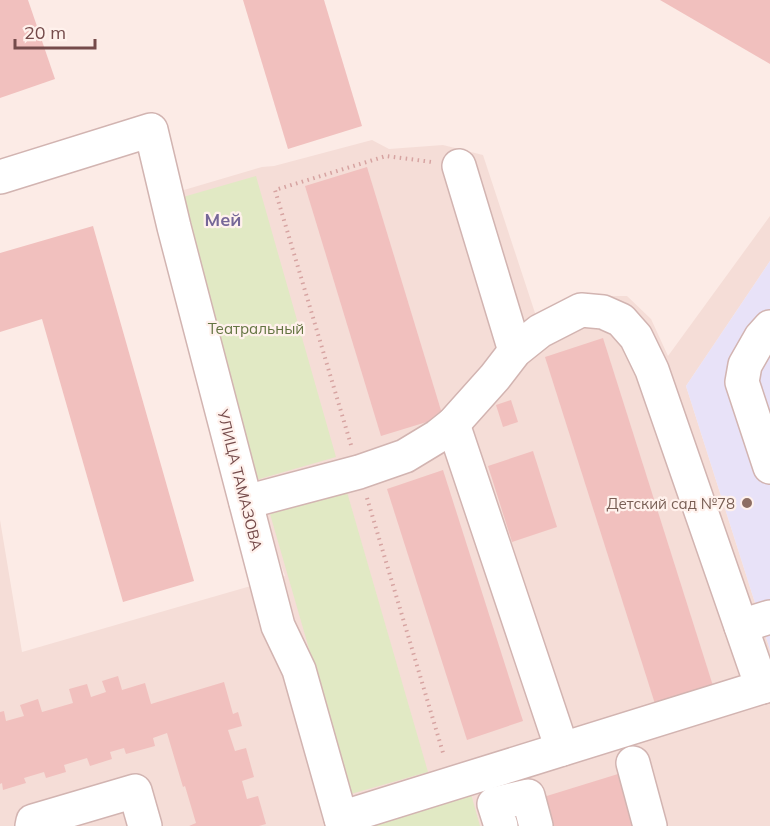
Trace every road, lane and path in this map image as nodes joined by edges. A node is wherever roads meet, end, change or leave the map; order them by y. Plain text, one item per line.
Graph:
1 (459, 166) joint
2 (0, 177) edge
3 (770, 327) edge
4 (515, 351) junction
5 (453, 424) junction
6 (770, 467) edge
7 (359, 472) junction
8 (246, 502) junction
9 (756, 622) edge
10 (766, 686) edge
11 (562, 749) junction
12 (633, 764) dead end
13 (479, 775) junction
14 (342, 822) edge
15 (32, 826) edge
16 (145, 826) edge
17 (501, 826) edge
18 (536, 826) edge
19 (650, 826) edge

1 - 4 street
1 - 7 path
2 - 8 street, УЛИЦА ТАМАЗОВА
3 - 6 street
4 - 5 street
4 - 9 street
5 - 7 street
5 - 11 street
7 - 8 street
7 - 13 path
8 - 14 street, УЛИЦА ТАМАЗОВА
9 - 10 street
10 - 11 street
11 - 13 street
12 - 19 street
13 - 14 street
15 - 16 street
17 - 18 street

